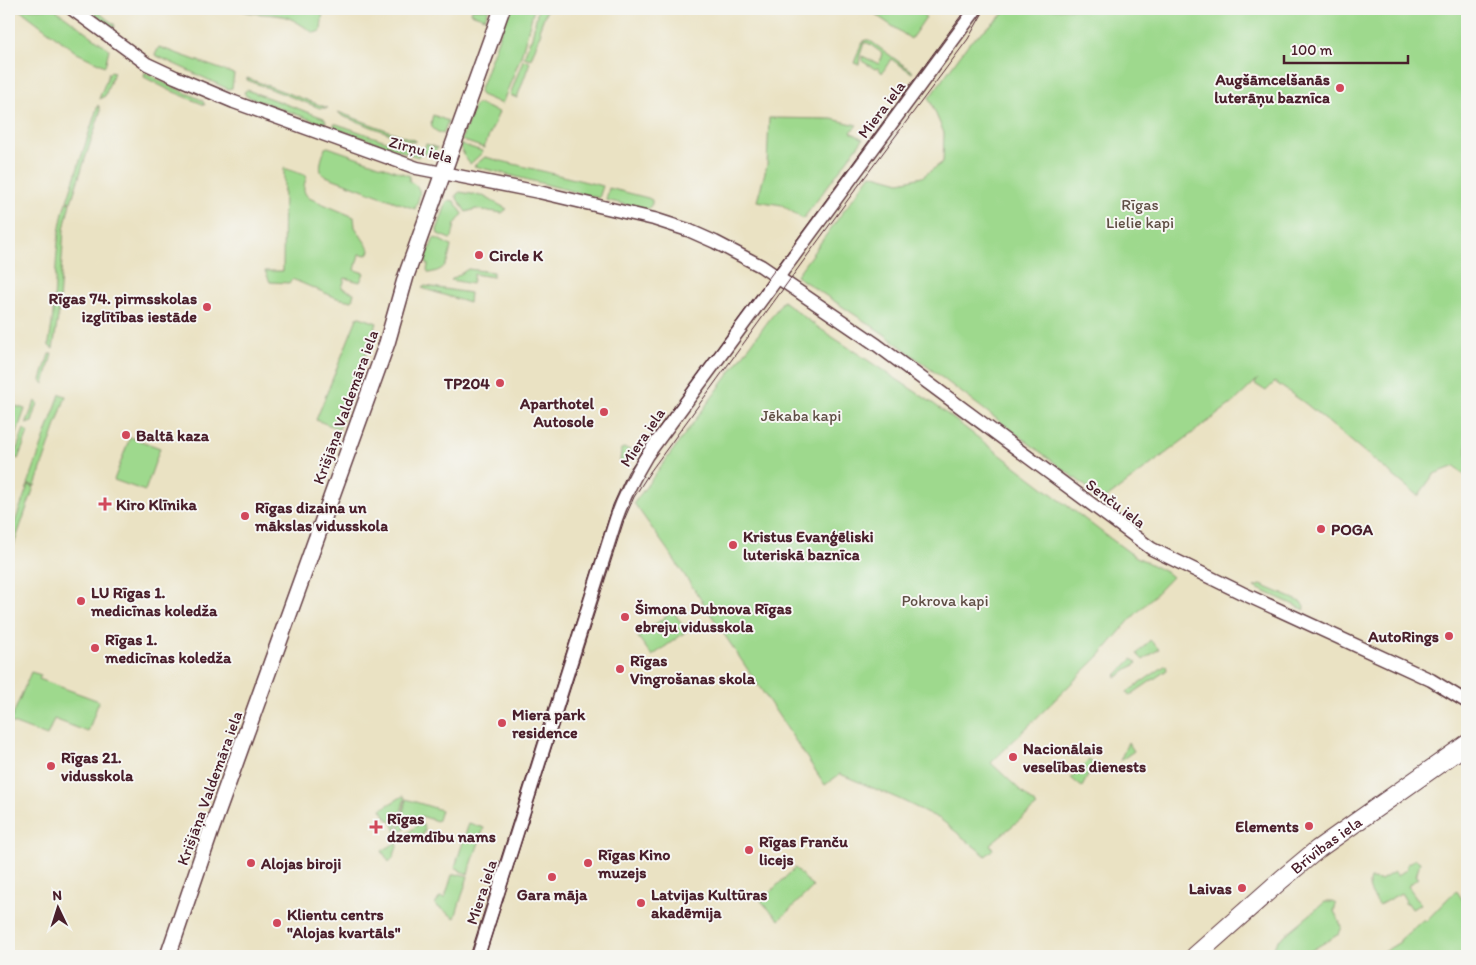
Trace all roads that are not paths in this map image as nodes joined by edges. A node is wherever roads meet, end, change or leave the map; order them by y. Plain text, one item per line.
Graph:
1 (72, 9) edge
2 (502, 9) edge
3 (976, 9) edge
4 (443, 172) junction
5 (777, 278) junction
6 (1467, 702) edge
7 (1467, 744) edge
8 (168, 956) edge
9 (478, 956) edge
10 (1195, 956) edge

1 - 4 main road, Zirņu iela
2 - 4 main road, Krišjāņa Valdemāra iela
3 - 5 main road, Miera iela
4 - 5 main road, Zirņu iela
4 - 8 main road, Krišjāņa Valdemāra iela
5 - 6 main road, Senču iela
5 - 9 main road, Miera iela
7 - 10 highway, Brīvības iela

